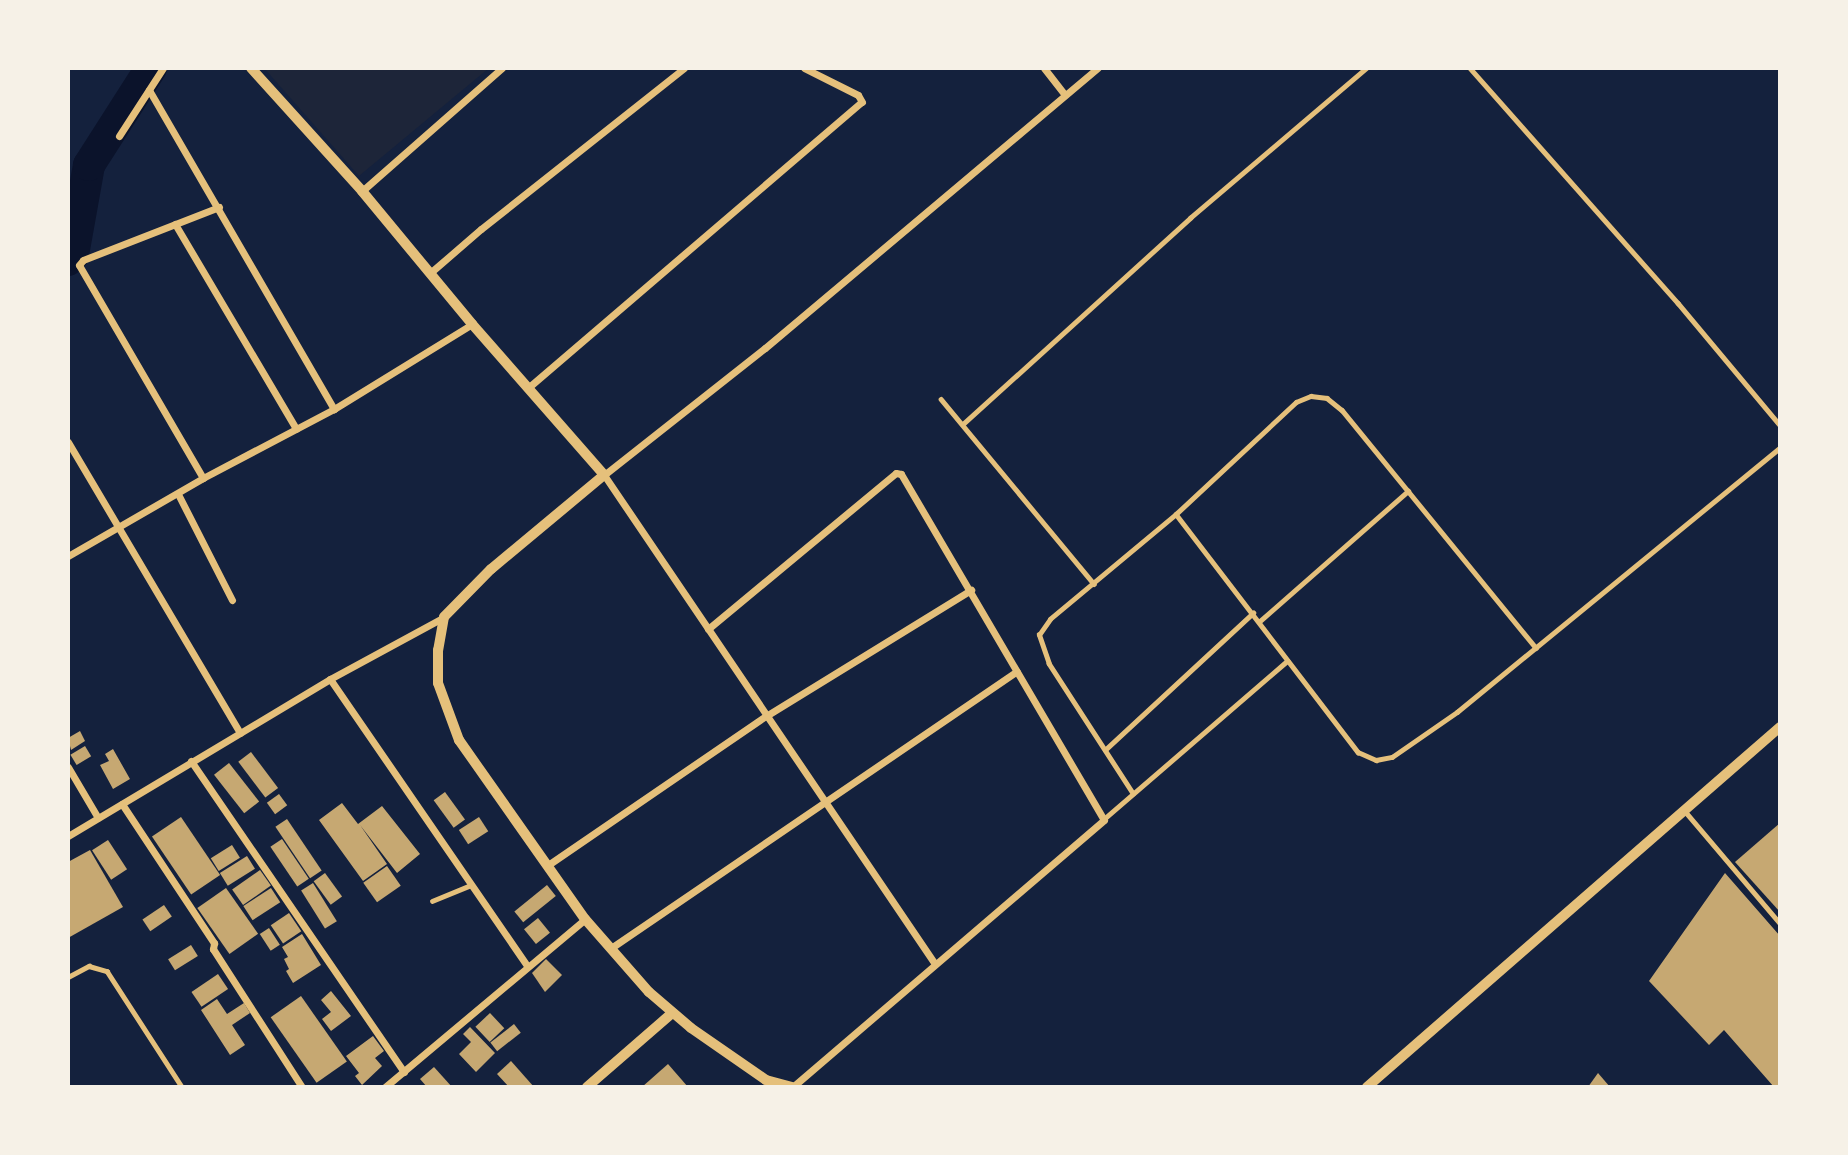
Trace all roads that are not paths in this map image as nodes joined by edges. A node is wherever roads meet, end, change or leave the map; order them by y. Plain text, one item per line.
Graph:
1 (163, 68) edge
2 (251, 68) edge
3 (502, 68) edge
4 (684, 68) edge
5 (804, 68) edge
6 (1044, 68) edge
7 (1098, 68) edge
8 (1366, 68) edge
9 (1470, 68) edge
10 (149, 90) junction
11 (1065, 95) junction
12 (119, 136) dead end
13 (362, 191) junction
14 (219, 207) junction
15 (175, 224) junction
16 (430, 273) junction
17 (472, 324) junction
18 (529, 387) junction
19 (941, 399) dead end
20 (334, 409) junction
21 (963, 424) junction
22 (1780, 425) edge
23 (296, 429) junction
24 (68, 442) edge
25 (1780, 448) edge
26 (604, 475) junction
27 (203, 478) junction
28 (1408, 491) junction
29 (178, 494) junction
30 (1176, 514) junction
31 (116, 527) junction
32 (68, 556) edge
33 (1094, 584) junction
34 (971, 590) junction
35 (232, 600) dead end
36 (1253, 613) junction
37 (444, 617) junction
38 (1259, 621) junction
39 (708, 629) junction
40 (1536, 648) junction
41 (1287, 661) junction
42 (1017, 671) junction
43 (330, 679) junction
44 (766, 716) junction
45 (1780, 727) edge
46 (240, 733) junction
47 (1105, 750) junction
48 (191, 761) junction
49 (68, 767) edge
50 (1133, 794) junction
51 (122, 804) junction
52 (825, 804) junction
53 (1684, 809) junction
54 (98, 818) junction
55 (1104, 820) junction
56 (68, 836) edge
57 (548, 865) junction
58 (471, 885) junction
59 (432, 901) dead end
60 (585, 919) junction
61 (1780, 923) edge
62 (611, 948) junction
63 (935, 964) junction
64 (527, 967) junction
65 (68, 976) edge
66 (672, 1013) junction
67 (404, 1072) junction
68 (768, 1083) edge
69 (182, 1087) edge
70 (302, 1087) edge
71 (385, 1087) edge
72 (587, 1087) edge
73 (792, 1087) edge
74 (1367, 1087) edge

1 - 10 street
2 - 13 street
3 - 13 street
4 - 16 street
5 - 18 street
6 - 11 street
7 - 11 street
8 - 21 lane
9 - 22 lane
10 - 12 street
10 - 14 street
11 - 26 street
13 - 16 street
14 - 15 street
14 - 20 street
15 - 23 street
15 - 27 street
16 - 17 street
17 - 18 street
17 - 20 street
18 - 26 street
19 - 21 lane
20 - 23 street
21 - 33 lane
23 - 27 street
24 - 31 street
25 - 40 lane
26 - 37 street
26 - 39 street
27 - 29 street
28 - 30 lane
28 - 38 lane
28 - 40 lane
29 - 31 street
29 - 35 street
30 - 33 lane
30 - 36 lane
31 - 32 street
31 - 46 street
33 - 47 lane
34 - 39 street
34 - 42 street
34 - 44 street
36 - 38 lane
36 - 47 lane
37 - 43 street
37 - 57 street
38 - 41 lane
39 - 44 street
40 - 41 lane
41 - 50 lane
42 - 52 street
42 - 55 street
43 - 46 street
43 - 58 street
44 - 52 street
44 - 57 street
45 - 53 street
46 - 48 street
47 - 50 lane
48 - 51 street
48 - 67 street
49 - 54 street
50 - 55 lane
51 - 54 street
51 - 70 street
52 - 62 street
52 - 63 street
53 - 61 lane
53 - 74 street
54 - 56 street
55 - 63 street
57 - 60 street
58 - 59 lane
58 - 64 street
60 - 62 street
60 - 64 street
62 - 66 street
63 - 73 street
64 - 67 street
65 - 69 lane
66 - 68 street
66 - 72 street
67 - 71 street
68 - 73 street

